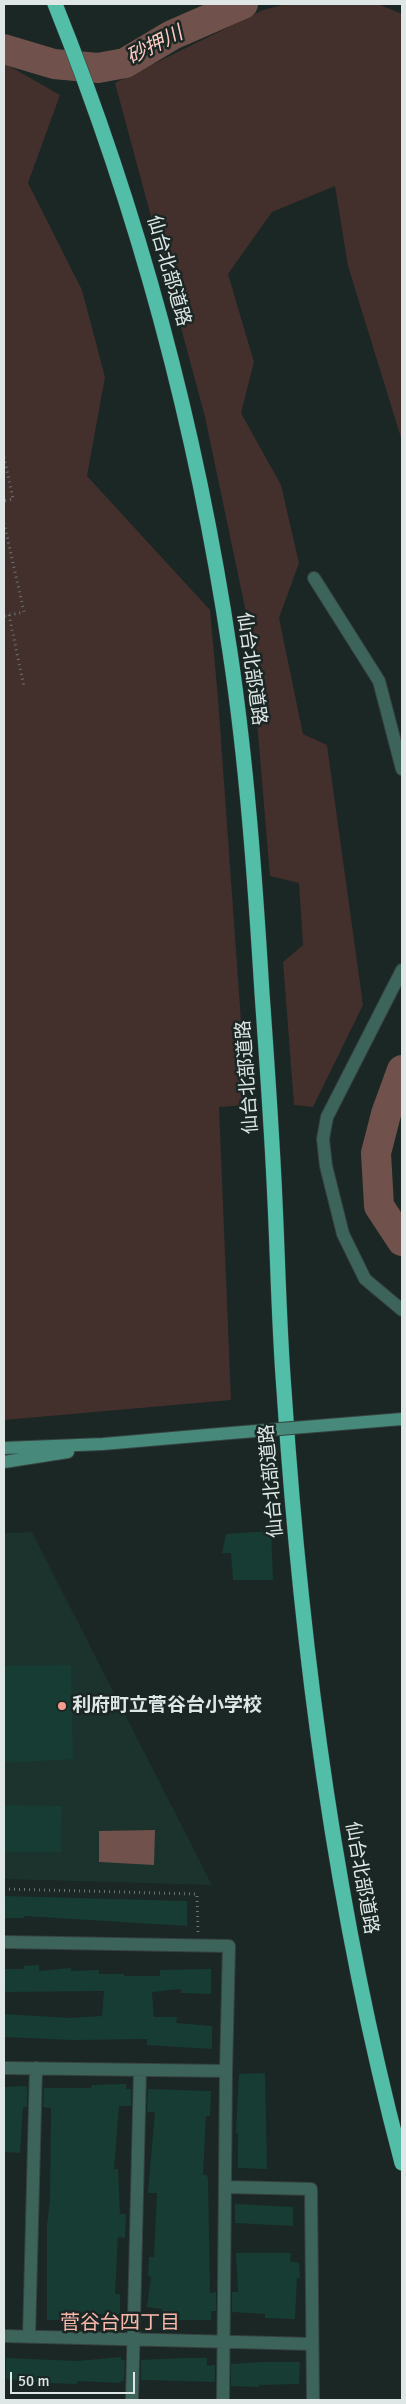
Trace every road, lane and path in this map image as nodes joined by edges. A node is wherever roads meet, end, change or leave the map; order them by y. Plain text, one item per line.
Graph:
1 (55, 4) edge
2 (4, 457) edge
3 (4, 501) edge
4 (4, 523) edge
5 (314, 578) dead end
6 (9, 615) junction
7 (4, 616) edge
8 (24, 687) dead end
9 (402, 769) edge
10 (402, 970) edge
11 (402, 1310) edge
12 (402, 1419) edge
13 (102, 1444) junction
14 (4, 1448) edge
15 (4, 1462) edge
16 (4, 1889) edge
17 (4, 1942) edge
18 (198, 1945) junction
19 (4, 2068) edge
20 (36, 2068) junction
21 (140, 2070) junction
22 (226, 2071) junction
23 (402, 2163) edge
24 (226, 2187) junction
25 (4, 2336) edge
26 (30, 2337) junction
27 (133, 2339) junction
28 (224, 2342) junction
29 (312, 2344) junction
30 (132, 2400) edge
31 (223, 2400) edge
32 (313, 2400) edge

1 - 23 highway, 仙台北部道路
2 - 3 path
4 - 6 path
5 - 9 street
6 - 7 path
6 - 8 path
10 - 11 street
12 - 13 main road, bridge
13 - 14 main road
13 - 15 main road
16 - 18 path
17 - 18 street
18 - 22 street
19 - 20 street
20 - 21 street
20 - 26 street
21 - 22 street
21 - 27 street
22 - 24 street
24 - 28 street
24 - 29 street
25 - 26 street
26 - 27 street
27 - 28 street
27 - 30 street
28 - 29 street
28 - 31 street
29 - 32 street

